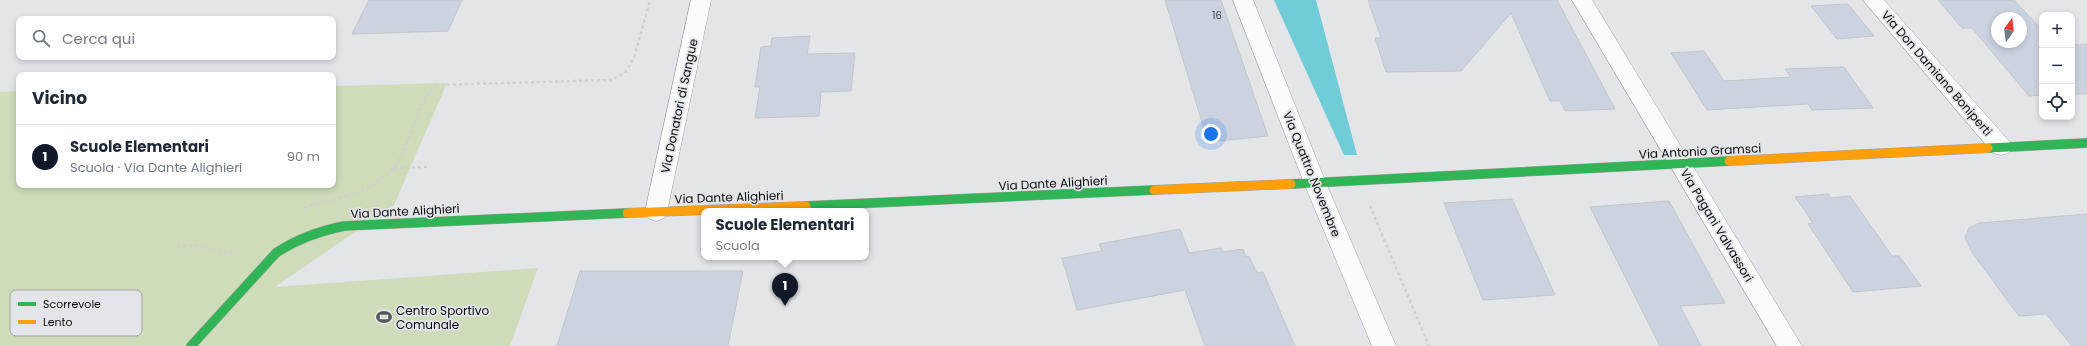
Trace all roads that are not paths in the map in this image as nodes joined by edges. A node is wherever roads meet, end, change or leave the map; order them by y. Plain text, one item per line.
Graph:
1 (701, 0) edge
2 (1242, 0) edge
3 (1582, 0) edge
4 (1873, 0) edge
5 (2087, 144) edge
6 (2001, 147) junction
7 (1680, 164) junction
8 (1315, 183) junction
9 (747, 208) edge
10 (701, 210) edge
11 (656, 212) junction
12 (191, 346) edge
13 (1384, 346) edge
14 (1790, 346) edge

1 - 11 street, Via Donatori di Sangue
2 - 8 street, Via Quattro Novembre
3 - 7 street, Via Pagani Valvassori
4 - 6 street, Via Don Damiano Boniperti
5 - 6 street, Via Antonio Gramsci
6 - 7 street, Via Antonio Gramsci
7 - 8 street, Via Antonio Gramsci
7 - 14 street, Via Pagani Valvassori
8 - 9 street, Via Dante Alighieri
8 - 13 street, Via Quattro Novembre
10 - 11 street, Via Dante Alighieri
11 - 12 street, Via Dante Alighieri

